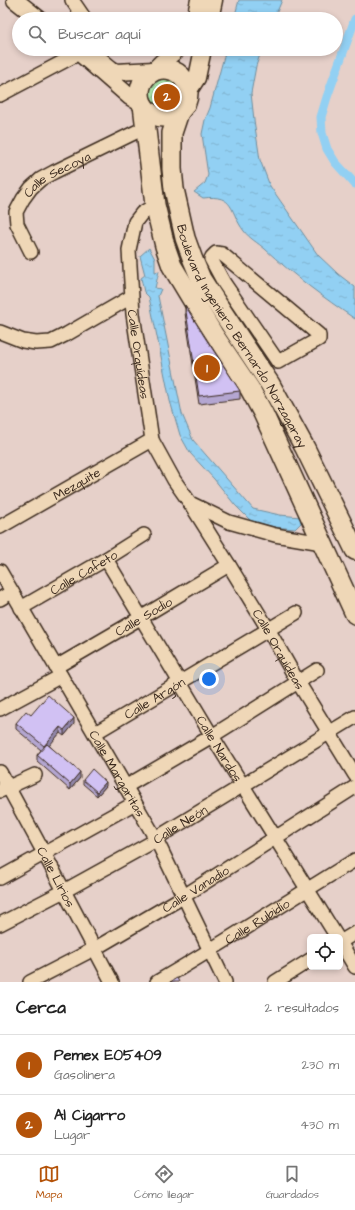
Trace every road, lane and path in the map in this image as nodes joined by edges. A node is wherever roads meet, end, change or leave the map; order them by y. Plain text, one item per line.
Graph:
1 (15, 0) edge
2 (28, 0) edge
3 (72, 0) edge
4 (200, 0) edge
5 (214, 0) edge
6 (30, 12) edge
7 (43, 12) edge
8 (81, 12) edge
9 (197, 12) edge
10 (211, 12) edge
11 (73, 56) edge
12 (169, 56) edge
13 (201, 56) edge
14 (100, 60) edge
15 (154, 70) junction
16 (188, 92) junction
17 (0, 95) edge
18 (143, 105) junction
19 (180, 112) junction
20 (146, 128) junction
21 (155, 205) junction
22 (31, 252) dead end
23 (131, 297) junction
24 (0, 332) edge
25 (319, 338) joint
26 (245, 346) junction
27 (228, 356) junction
28 (152, 440) junction
29 (190, 503) junction
30 (0, 527) edge
31 (144, 534) dead end
32 (322, 543) junction
33 (355, 550) edge
34 (106, 558) junction
35 (229, 565) junction
36 (0, 571) edge
37 (12, 592) junction
38 (0, 599) edge
39 (21, 608) junction
40 (296, 613) dead end
41 (355, 614) edge
42 (142, 617) junction
43 (268, 629) junction
44 (317, 670) dead end
45 (59, 671) junction
46 (180, 682) junction
47 (298, 682) junction
48 (0, 709) edge
49 (355, 717) edge
50 (94, 733) junction
51 (330, 733) junction
52 (212, 736) junction
53 (0, 772) edge
54 (35, 775) dead end
55 (355, 775) edge
56 (243, 786) junction
57 (355, 786) edge
58 (125, 787) junction
59 (4, 789) edge
60 (134, 804) junction
61 (274, 838) junction
62 (156, 839) junction
63 (44, 853) junction
64 (355, 860) edge
65 (0, 878) edge
66 (306, 889) junction
67 (64, 891) junction
68 (184, 896) junction
69 (0, 924) edge
70 (355, 933) edge
71 (335, 934) edge
72 (343, 940) edge
73 (343, 947) edge
74 (94, 949) junction
75 (210, 952) junction
76 (307, 962) edge
77 (355, 966) edge
78 (30, 982) edge
79 (112, 982) edge
80 (157, 982) edge
81 (225, 982) edge
82 (274, 982) edge

1 - 6 main road
2 - 7 main road
3 - 8 street
4 - 9 main road
5 - 10 main road
11 - 17 street
12 - 15 main road
13 - 16 main road
14 - 15 main road
14 - 18 main road
15 - 16 highway
15 - 18 highway
16 - 19 highway
18 - 19 highway
18 - 20 highway, Boulevard Ingeniero Bernardo Norzagaray
19 - 26 highway, Boulevard Ingeniero Bernardo Norzagaray
20 - 21 highway, Boulevard Ingeniero Bernardo Norzagaray
20 - 22 street, Calle Secoya
21 - 23 street, Calle Orquídeas
21 - 27 highway, Boulevard Ingeniero Bernardo Norzagaray
23 - 24 street
23 - 28 street, Calle Orquídeas
25 - 25 street
26 - 27 highway
26 - 33 highway, Boulevard Ingeniero Bernardo Norzagaray
27 - 32 highway, Boulevard Ingeniero Bernardo Norzagaray
28 - 29 street, Calle Orquídeas
28 - 30 street, Mezquite
29 - 32 street, Calle Orquídeas
29 - 35 street, Calle Orquídeas
31 - 34 street, Calle Cafeto
32 - 41 highway, Boulevard Ingeniero Bernardo Norzagaray
34 - 39 street, Calle Cafeto
34 - 42 street, Calle Nardos
35 - 42 street, Calle Sodio
35 - 43 street, Calle Orquídeas
36 - 37 street, Calle Margaritas
37 - 38 street
37 - 39 street, Calle Margaritas
39 - 45 street, Calle Margaritas
40 - 43 street, Calle Argón
42 - 45 street, Calle Sodio
42 - 46 street, Calle Nardos
43 - 46 street, Calle Argón
43 - 47 street, Calle Orquídeas
44 - 47 street
45 - 48 street, Calle Sodio
45 - 50 street, Calle Margaritas
46 - 50 street, Calle Argón
46 - 52 street, Calle Nardos
47 - 51 street, Calle Orquídeas
47 - 52 street
49 - 51 street, Calle Neón
50 - 58 street, Calle Margaritas
51 - 55 street, Calle Orquídeas
51 - 56 street, Calle Neón
52 - 56 street, Calle Nardos
52 - 58 street
53 - 59 street, Calle Lirios
54 - 59 street
56 - 61 street, Calle Nardos
56 - 62 street, Calle Neón
57 - 61 street, Calle Vanadio
58 - 60 street, Calle Margaritas
59 - 63 street, Calle Lirios
60 - 62 street, Calle Margaritas
60 - 63 street
61 - 66 street, Calle Nardos
61 - 68 street, Calle Vanadio
62 - 67 street, Calle Neón
62 - 68 street, Calle Margaritas
63 - 65 street
63 - 67 street, Calle Lirios
64 - 66 street, Calle Rubidio
66 - 71 street, Calle Nardos
66 - 75 street, Calle Rubidio
67 - 69 street, Calle Neón
67 - 74 street, Calle Lirios
68 - 74 street, Calle Vanadio
68 - 75 street, Calle Margaritas
70 - 72 street
73 - 77 street
74 - 78 street, Calle Vanadio
74 - 79 street, Calle Lirios
75 - 80 street, Calle Rubidio
75 - 81 street, Calle Margaritas
76 - 82 street

